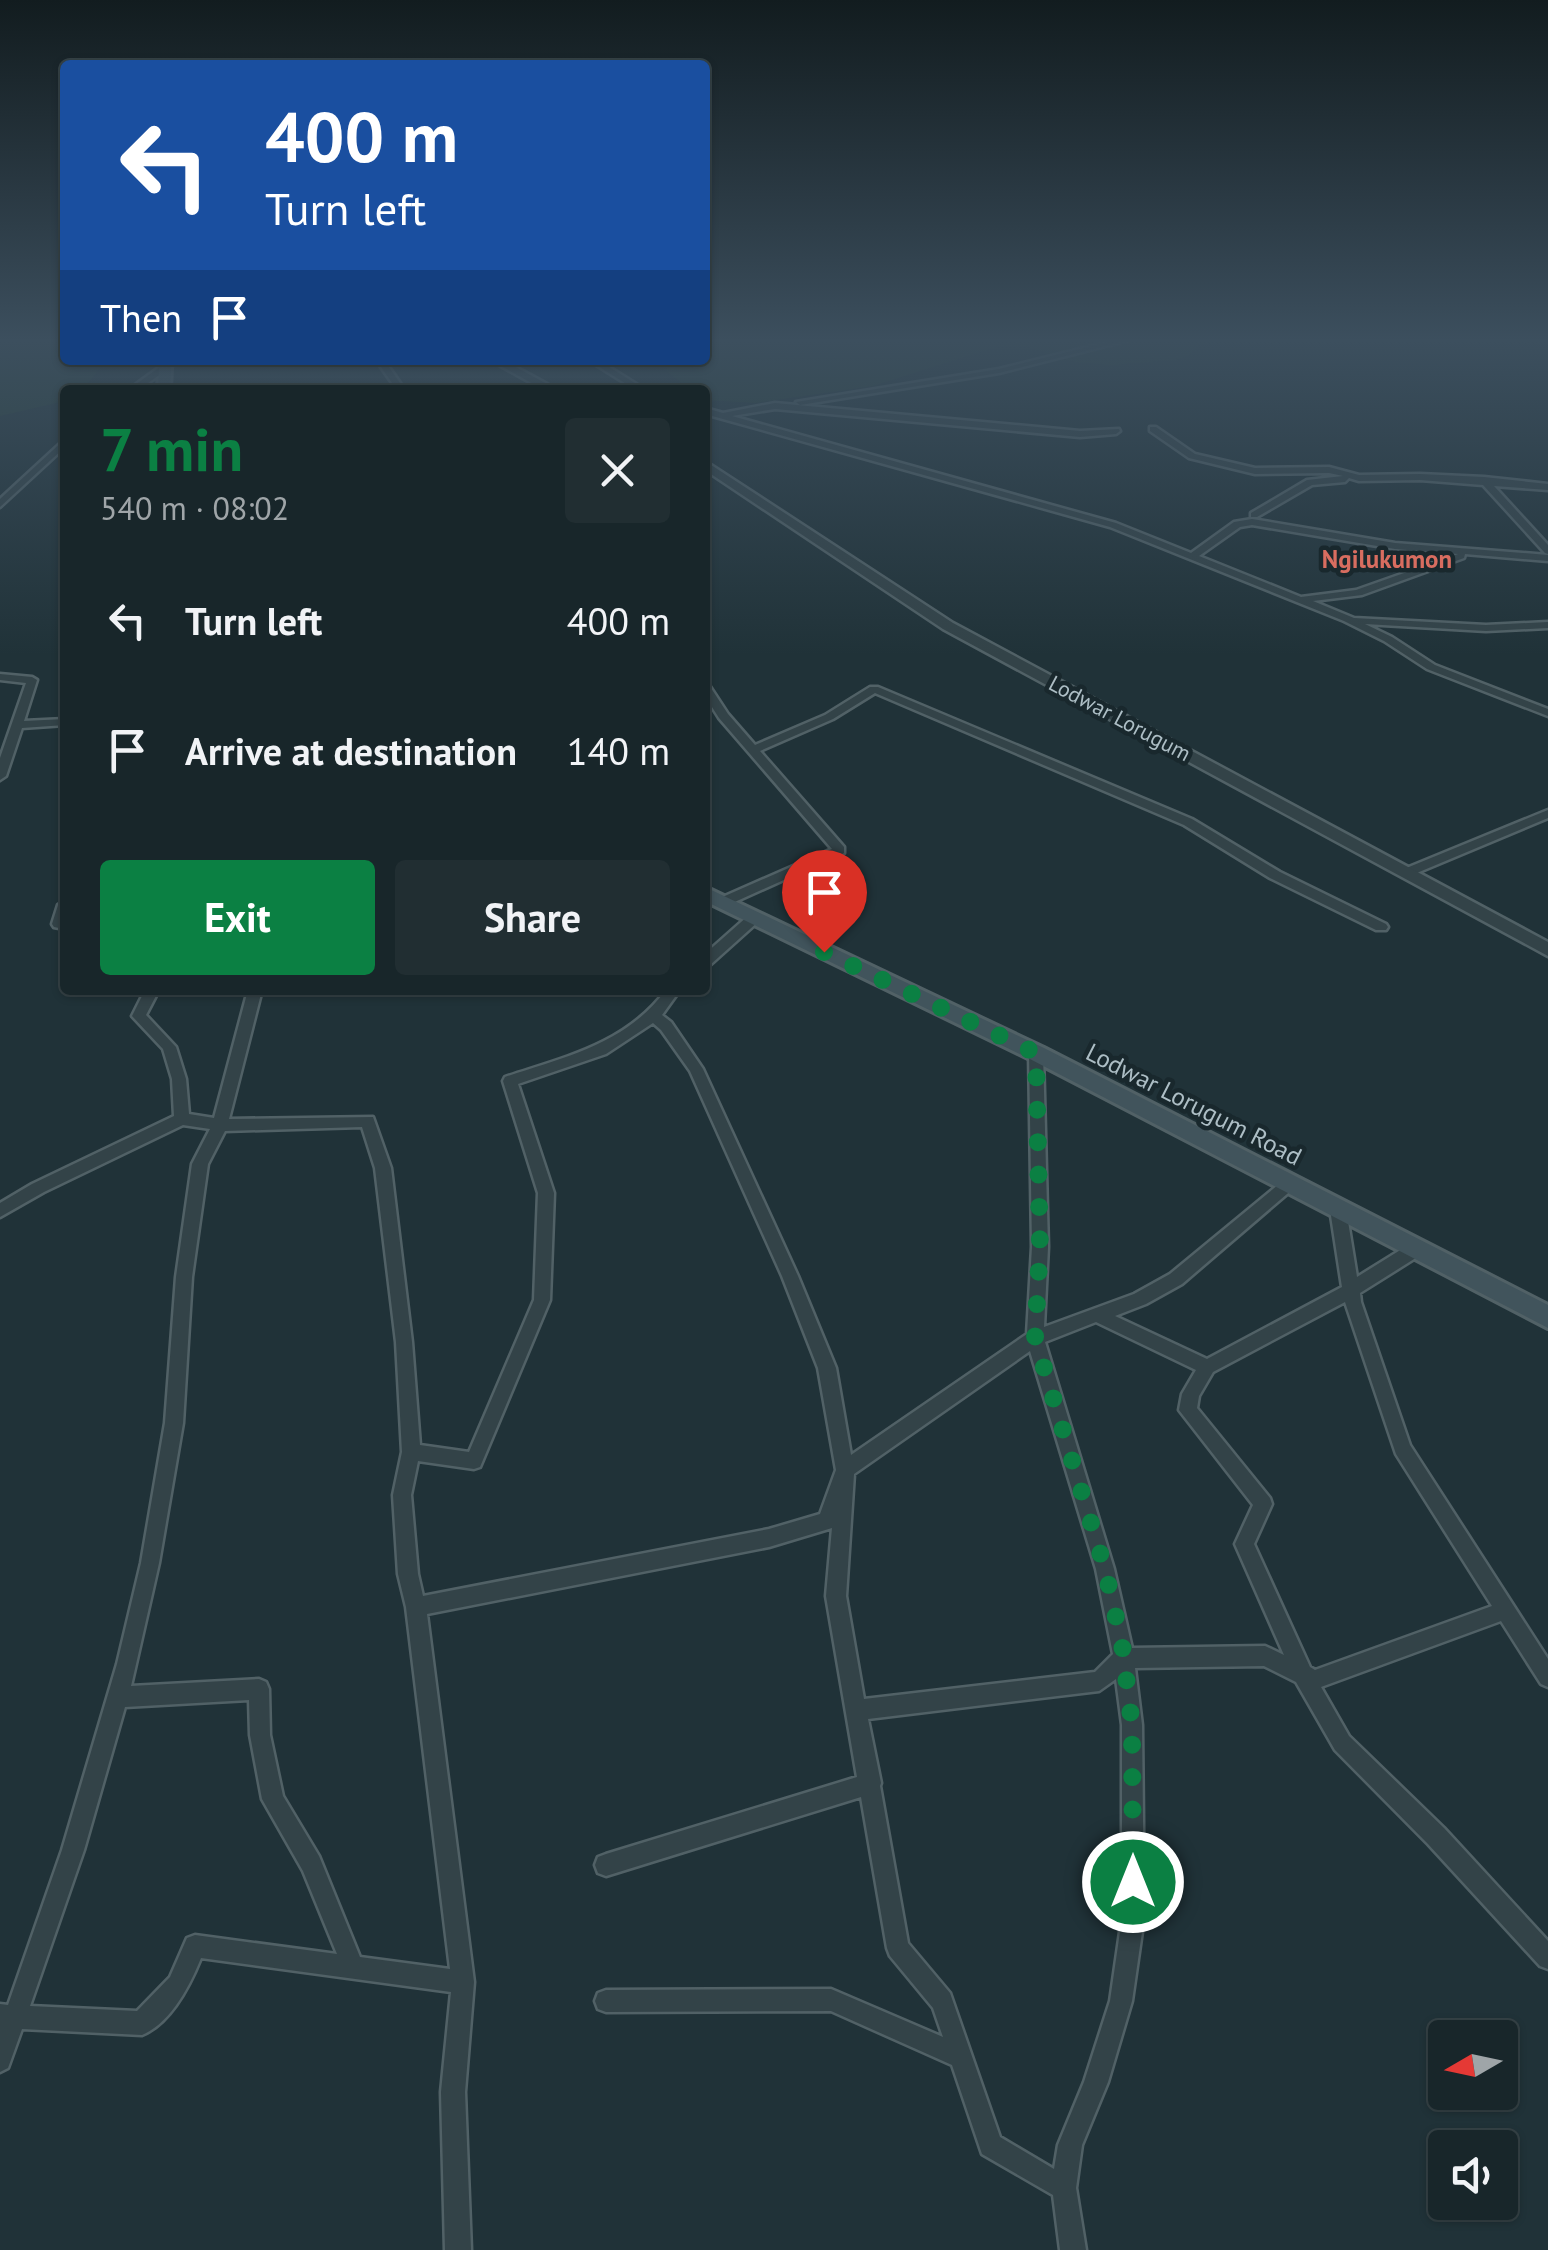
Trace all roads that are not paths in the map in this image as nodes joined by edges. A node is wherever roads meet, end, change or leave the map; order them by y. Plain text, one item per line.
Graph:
1 (829, 445) edge
2 (1176, 445) edge
3 (60, 447) edge
4 (710, 468) edge
5 (1359, 478) junction
6 (1484, 480) junction
7 (1548, 487) edge
8 (0, 504) edge
9 (1254, 514) dead end
10 (1470, 554) junction
11 (1548, 554) edge
12 (1194, 555) junction
13 (1296, 600) junction
14 (1348, 620) junction
15 (1548, 628) edge
16 (0, 677) edge
17 (710, 695) edge
18 (1548, 714) edge
19 (60, 722) edge
20 (18, 725) junction
21 (754, 750) junction
22 (0, 776) edge
23 (1548, 814) edge
24 (1408, 872) junction
25 (714, 898) edge
26 (754, 918) junction
27 (60, 921) edge
28 (59, 924) dead end
29 (1381, 926) dead end
30 (1548, 950) edge
31 (710, 958) edge
32 (150, 995) edge
33 (253, 995) edge
34 (669, 995) edge
35 (654, 1016) junction
36 (1036, 1053) junction
37 (182, 1119) junction
38 (220, 1124) junction
39 (1289, 1184) junction
40 (1338, 1209) junction
41 (0, 1211) edge
42 (1416, 1249) junction
43 (1351, 1289) junction
44 (1097, 1315) junction
45 (1548, 1316) edge
46 (1035, 1338) junction
47 (1207, 1368) junction
48 (411, 1452) junction
49 (845, 1470) junction
50 (416, 1607) junction
51 (1507, 1610) junction
52 (1124, 1658) junction
53 (1303, 1675) junction
54 (1548, 1676) edge
55 (118, 1697) junction
56 (859, 1710) junction
57 (871, 1783) junction
58 (606, 1864) dead end
59 (1548, 1958) edge
60 (354, 1969) junction
61 (463, 1982) junction
62 (606, 2001) dead end
63 (8, 2017) edge
64 (961, 2058) junction
65 (0, 2060) edge
66 (1064, 2188) junction
67 (458, 2250) edge
68 (1073, 2250) edge

1 - 12 street
2 - 5 street
3 - 8 street
4 - 24 street, Lodwar Lorugum
5 - 6 street
5 - 9 street
6 - 7 street
6 - 11 street
10 - 11 street
10 - 12 street
10 - 13 street
12 - 13 street
13 - 14 street
14 - 15 street
14 - 18 street
16 - 20 street
17 - 21 street
19 - 20 street
20 - 22 street
21 - 25 street
21 - 29 street
23 - 24 street
24 - 30 street, Lodwar Lorugum
25 - 26 main road, Lodwar Lorugum Road
26 - 31 street
26 - 36 main road, Lodwar Lorugum Road
27 - 28 street
32 - 37 street
33 - 38 street
34 - 35 street
35 - 48 street
35 - 49 street
36 - 39 main road, Lodwar Lorugum Road
36 - 46 street
37 - 38 street
37 - 41 street
38 - 48 street
38 - 55 street
39 - 40 main road, Lodwar Lorugum Road
39 - 44 street
40 - 42 main road, Lodwar Lorugum Road
40 - 43 street
42 - 43 street
42 - 45 main road, Lodwar Lorugum Road
43 - 47 street
43 - 51 street
44 - 46 street
44 - 47 street
46 - 49 street
46 - 52 street
47 - 53 street
48 - 50 street
49 - 50 street
49 - 56 street
50 - 61 street
51 - 53 street
51 - 54 street
52 - 53 street
52 - 56 street
52 - 66 street
53 - 59 street
55 - 60 street
55 - 63 street
56 - 57 street
57 - 58 street
57 - 64 street
60 - 61 street
60 - 63 street
61 - 67 street
62 - 64 street
63 - 65 street
64 - 66 street
66 - 68 street

